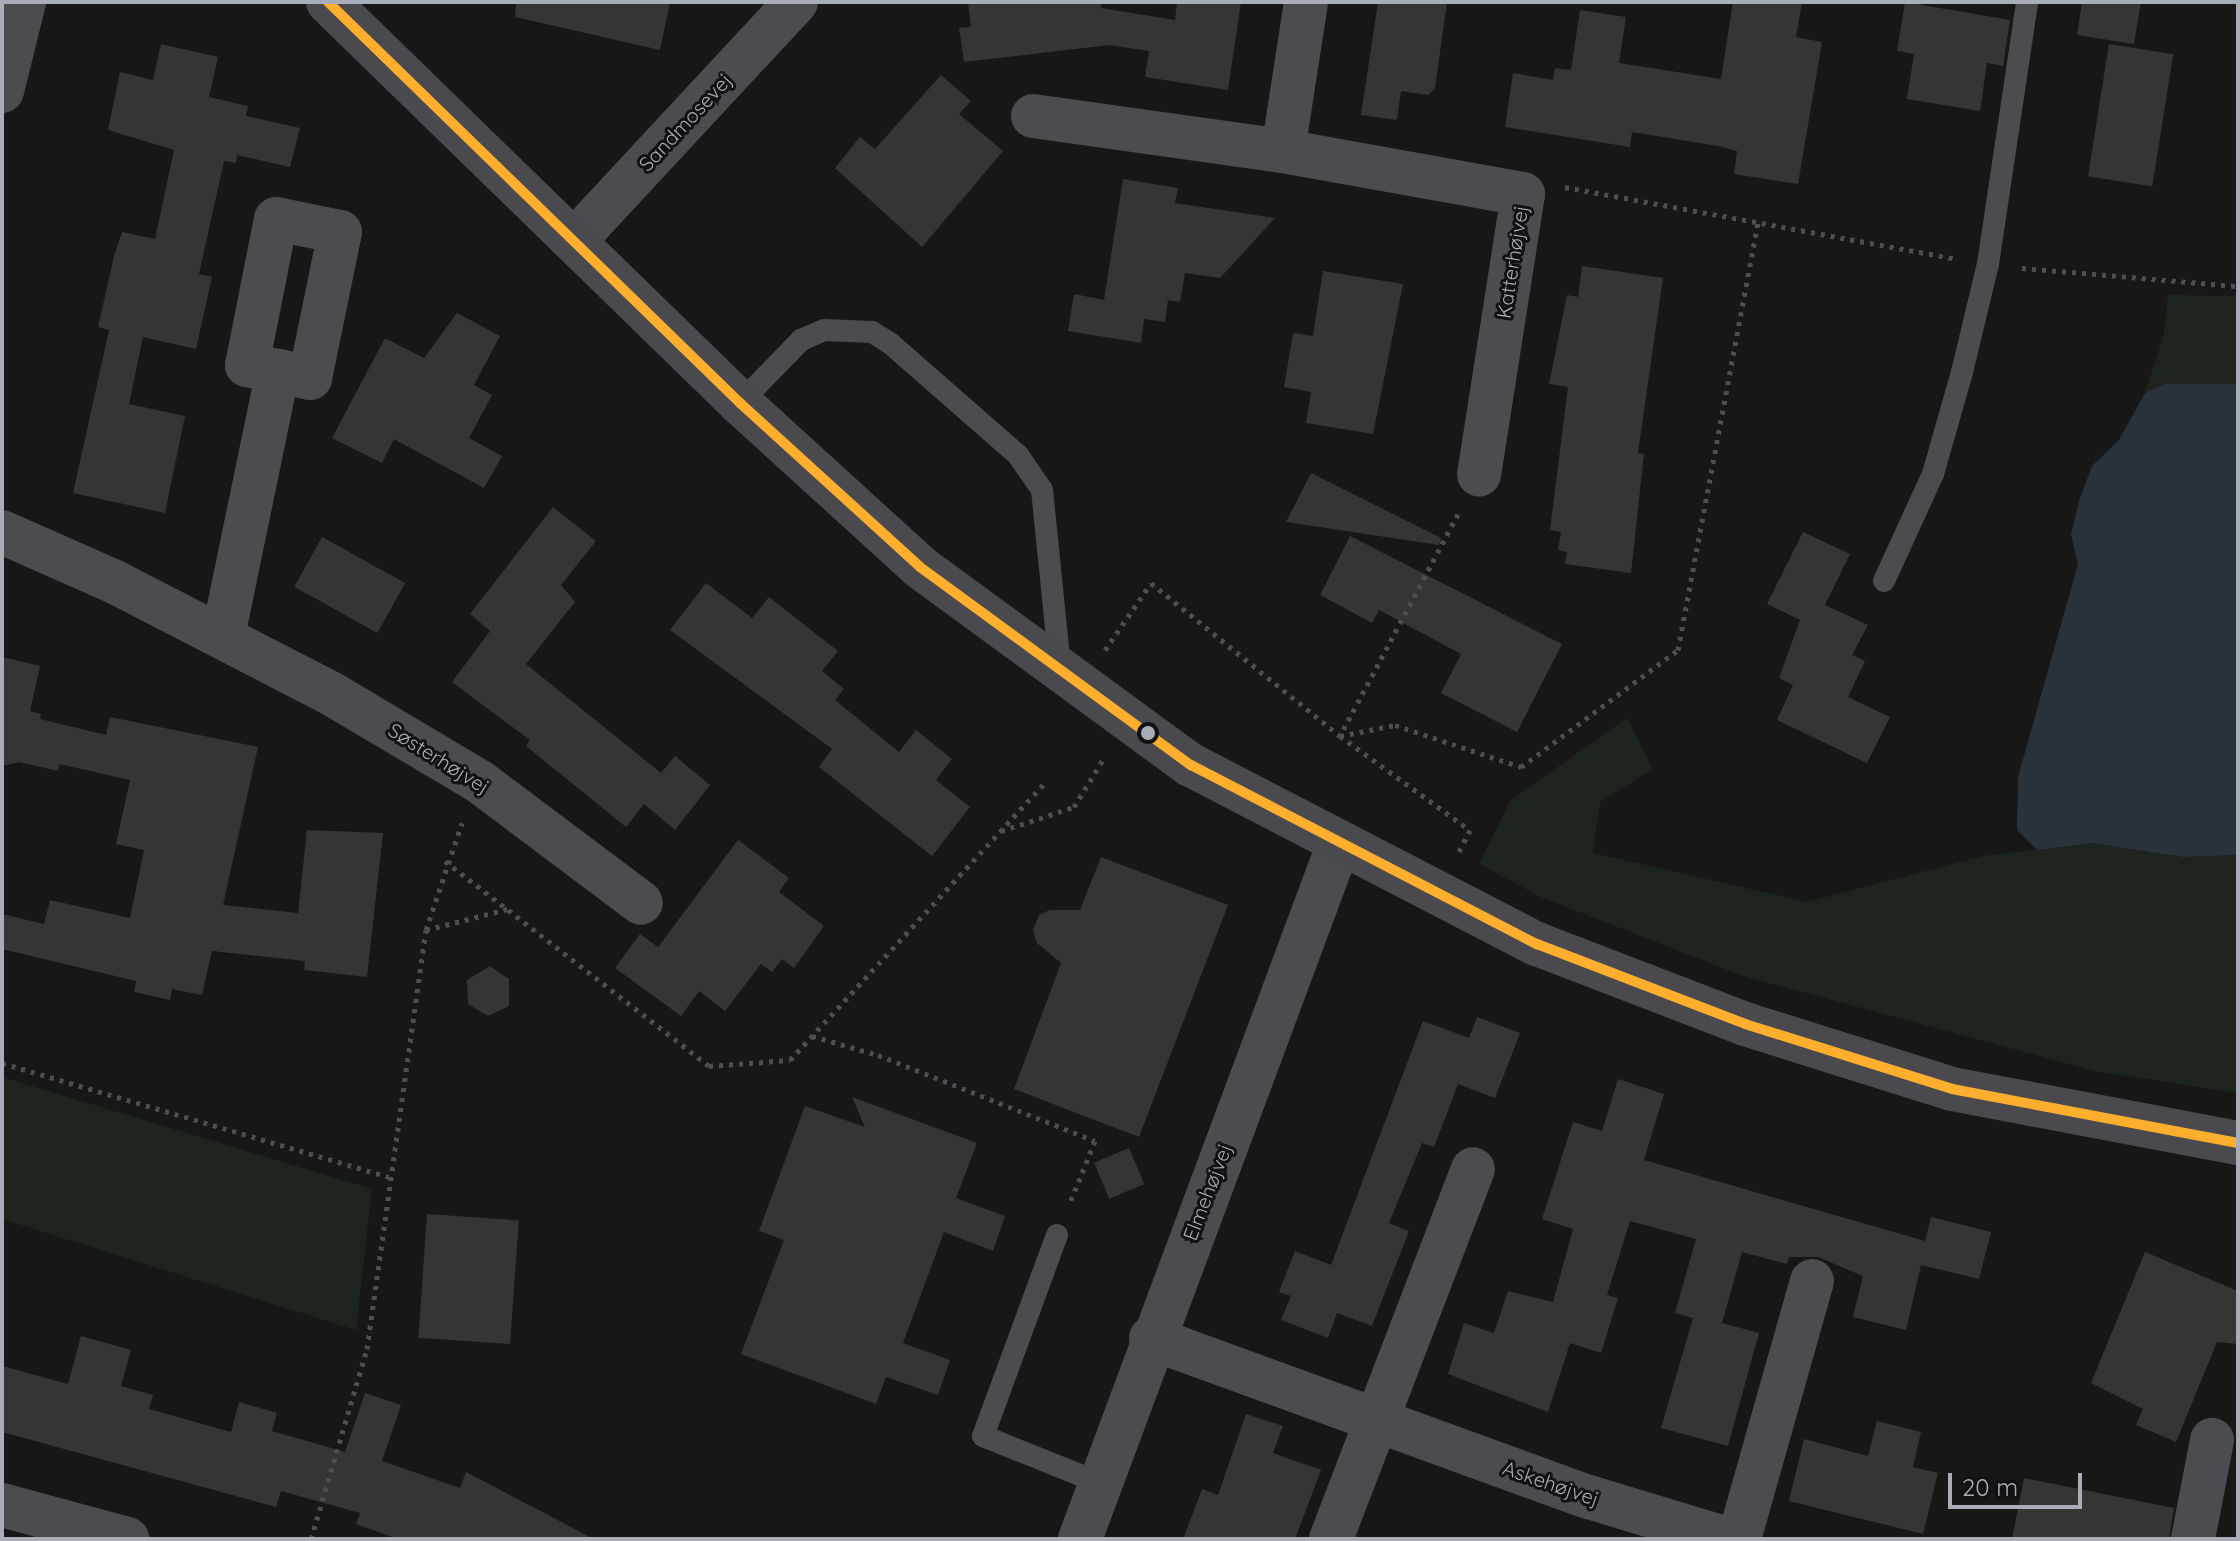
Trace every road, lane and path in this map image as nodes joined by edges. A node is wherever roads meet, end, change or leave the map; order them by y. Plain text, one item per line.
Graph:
1 (24, 2) edge
2 (328, 2) edge
3 (796, 2) edge
4 (1306, 2) edge
5 (2027, 2) edge
6 (2, 91) edge
7 (1033, 116) dead end
8 (1283, 151) junction
9 (1523, 194) junction
10 (1758, 222) junction
11 (574, 241) junction
12 (1988, 264) junction
13 (2238, 286) edge
14 (278, 371) dead end
15 (740, 403) junction
16 (1479, 475) joint
17 (2, 532) edge
18 (1884, 581) dead end
19 (223, 636) junction
20 (1070, 678) junction
21 (1128, 720) junction
22 (1340, 736) junction
23 (1047, 781) dead end
24 (480, 782) junction
25 (1001, 831) junction
26 (1338, 846) junction
27 (445, 861) junction
28 (1437, 896) junction
29 (641, 903) dead end
30 (508, 909) junction
31 (426, 930) junction
32 (812, 1036) junction
33 (2, 1063) edge
34 (2238, 1143) edge
35 (1473, 1169) dead end
36 (389, 1177) junction
37 (1057, 1235) joint
38 (1812, 1281) dead end
39 (1151, 1338) junction
40 (1376, 1422) junction
41 (2212, 1440) dead end
42 (1100, 1483) junction
43 (2, 1505) edge
44 (127, 1539) edge
45 (311, 1539) edge
46 (1080, 1539) edge
47 (1331, 1539) edge
48 (1727, 1539) edge
49 (1739, 1539) edge
50 (2193, 1539) edge

1 - 6 street
2 - 11 street
3 - 11 street, Sandmosevej
4 - 8 street
5 - 12 lane
7 - 8 street, Katterhøjvej
8 - 9 street, Katterhøjvej
9 - 10 path
9 - 16 street, Katterhøjvej
10 - 12 path
10 - 22 path
11 - 15 street
12 - 13 path
12 - 18 lane
14 - 19 street
15 - 20 street
15 - 20 lane
16 - 22 path
17 - 19 street, Søsterhøjvej
19 - 24 street, Søsterhøjvej
20 - 21 street
20 - 22 path
21 - 25 path
21 - 26 street
22 - 28 path
23 - 25 path
24 - 27 path
24 - 29 street, Søsterhøjvej
25 - 32 path
26 - 28 street
26 - 39 street, Elmehøjvej
27 - 30 path
27 - 31 path
28 - 34 street
30 - 31 path
30 - 32 path
31 - 36 path
32 - 37 path
33 - 36 path
35 - 40 street
36 - 45 path
37 - 42 lane
38 - 49 street
39 - 40 street, Askehøjvej
39 - 42 street, Elmehøjvej
40 - 47 street
40 - 48 street, Askehøjvej
41 - 50 street
42 - 46 street, Elmehøjvej
43 - 44 street

